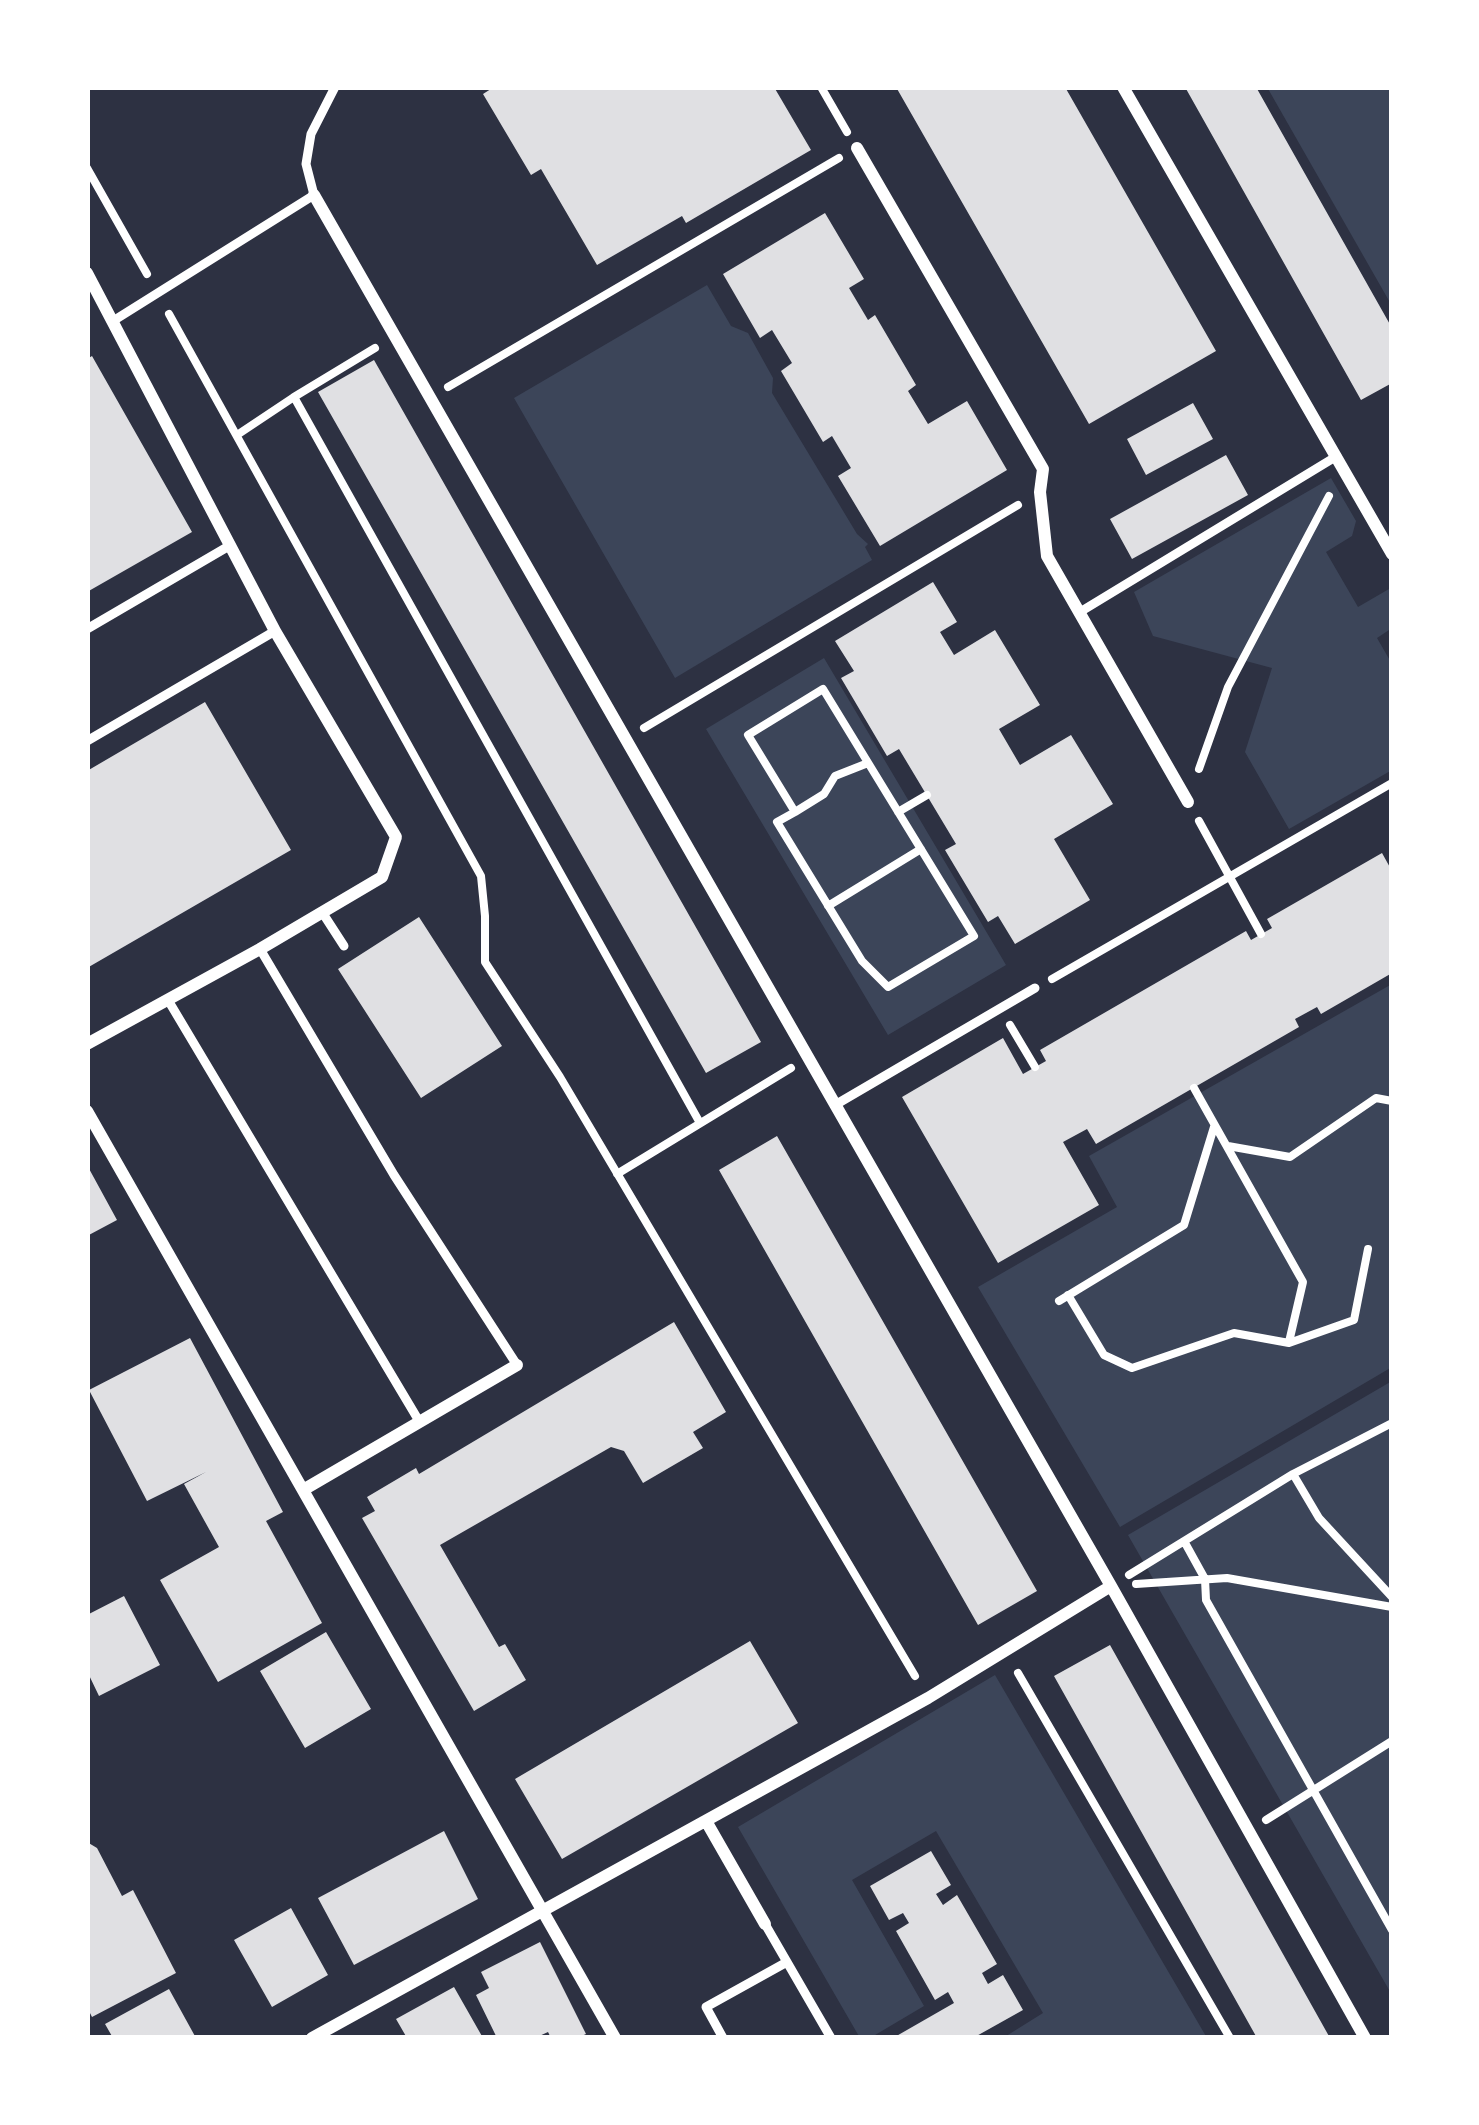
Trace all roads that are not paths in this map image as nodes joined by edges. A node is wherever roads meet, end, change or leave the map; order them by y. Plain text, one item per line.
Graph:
1 (335, 87) edge
2 (1123, 87) edge
3 (856, 148) road end
4 (314, 196) junction
5 (88, 277) edge
6 (113, 321) junction
7 (1333, 458) junction
8 (229, 546) junction
9 (1392, 554) edge
10 (1080, 612) junction
11 (87, 629) edge
12 (275, 631) junction
13 (87, 740) edge
14 (1188, 802) road end
15 (322, 912) junction
16 (344, 946) dead end
17 (260, 949) junction
18 (1035, 988) road end
19 (168, 1000) junction
20 (87, 1045) edge
21 (836, 1105) junction
22 (87, 1111) edge
23 (518, 1365) joint
24 (419, 1421) junction
25 (303, 1490) junction
26 (1111, 1586) junction
27 (706, 1821) junction
28 (543, 1910) junction
29 (765, 1924) joint
30 (787, 1962) junction
31 (312, 2038) edge
32 (614, 2038) edge
33 (723, 2038) edge
34 (830, 2038) edge
35 (1365, 2038) edge

1 - 4 lane
2 - 7 street
3 - 10 street
4 - 6 lane
4 - 21 street
5 - 6 street
6 - 8 street
7 - 9 street
7 - 10 lane
8 - 11 lane
8 - 12 street
10 - 14 street
12 - 13 lane
12 - 15 street
15 - 16 lane
15 - 17 street
17 - 19 street
17 - 23 lane
18 - 21 lane
19 - 20 street
19 - 24 lane
21 - 26 street
22 - 25 street
23 - 24 street
24 - 25 street
25 - 28 street
26 - 27 street
26 - 35 street
27 - 28 street
27 - 29 street
28 - 31 street
28 - 32 street
29 - 30 lane
30 - 33 lane
30 - 34 lane

